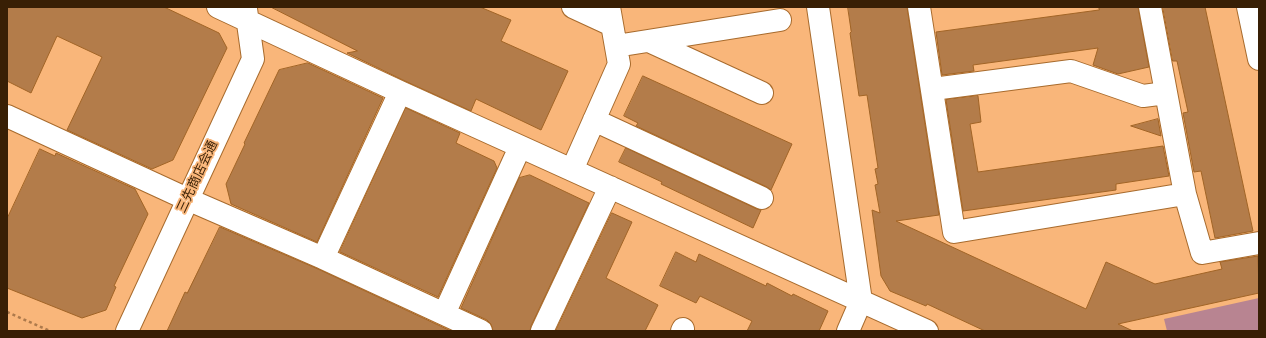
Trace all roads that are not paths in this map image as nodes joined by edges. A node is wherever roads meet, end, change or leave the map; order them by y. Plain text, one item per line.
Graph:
1 (218, 7) edge
2 (573, 7) edge
3 (818, 7) edge
4 (919, 7) edge
5 (1150, 7) edge
6 (1248, 7) edge
7 (247, 13) edge
8 (780, 20) dead end
9 (613, 26) edge
10 (649, 41) junction
11 (1259, 59) edge
12 (933, 89) junction
13 (400, 92) junction
14 (762, 93) dead end
15 (1166, 93) junction
16 (7, 116) edge
17 (594, 120) junction
18 (520, 147) junction
19 (572, 170) junction
20 (610, 187) junction
21 (1185, 194) junction
22 (762, 198) dead end
23 (187, 199) junction
24 (1259, 243) edge
25 (323, 258) junction
26 (861, 301) junction
27 (444, 314) junction
28 (127, 331) edge
29 (480, 331) edge
30 (542, 331) edge
31 (848, 331) edge
32 (927, 331) edge

1 - 7 street
2 - 9 street
3 - 26 street
4 - 12 street
5 - 15 street
6 - 11 street
7 - 13 street
7 - 23 street, 三先商店会通
8 - 10 street
9 - 10 street
9 - 17 street
10 - 14 street
12 - 15 street
12 - 21 street
13 - 18 street
13 - 25 street
15 - 21 street
16 - 23 street
17 - 19 street
17 - 22 street
18 - 19 street
18 - 27 street
19 - 20 street
20 - 26 street
20 - 30 street
21 - 24 street
23 - 25 street
23 - 28 street, 三先商店会通
25 - 27 street
26 - 31 street
26 - 32 street
27 - 29 street

